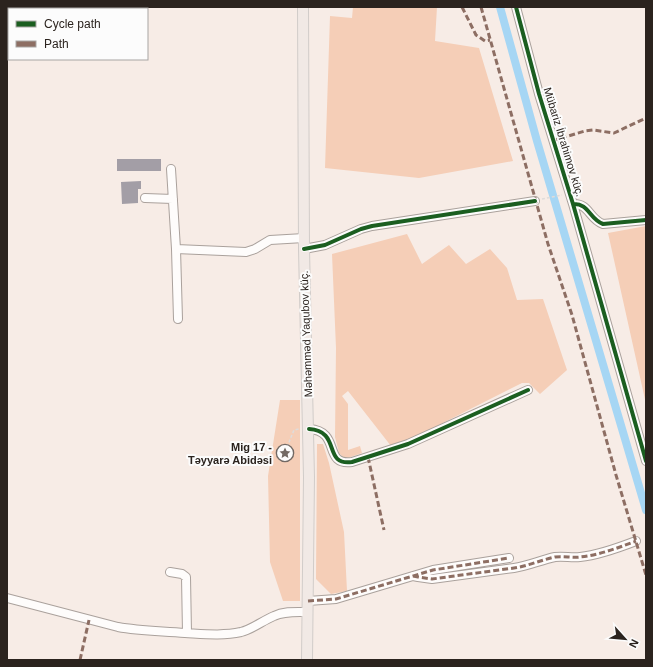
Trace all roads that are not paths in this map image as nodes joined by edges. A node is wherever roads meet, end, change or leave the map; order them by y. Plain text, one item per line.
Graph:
1 (303, 7) edge
2 (516, 7) edge
3 (171, 169) dead end
4 (144, 198) dead end
5 (173, 199) junction
6 (535, 201) road end
7 (573, 204) junction
8 (646, 220) edge
9 (304, 238) junction
10 (176, 249) junction
11 (304, 249) junction
12 (178, 318) dead end
13 (528, 390) dead end
14 (309, 429) junction
15 (646, 461) edge
16 (636, 542) dead end
17 (509, 558) dead end
18 (170, 572) dead end
19 (413, 576) junction
20 (7, 598) edge
21 (308, 601) junction
22 (307, 612) junction
23 (187, 633) junction
24 (307, 660) edge

1 - 9 main road, Məhəmməd Yaqubov küç.
2 - 7 street, Mübariz İbrahimov küç.
3 - 5 street
4 - 5 street
5 - 10 street
6 - 11 street
7 - 8 street, Mübariz İbrahimov küç.
7 - 15 street
9 - 10 street
9 - 11 main road, Məhəmməd Yaqubov küç.
10 - 12 street
11 - 14 main road, Məhəmməd Yaqubov küç.
13 - 14 street
14 - 21 main road, Məhəmməd Yaqubov küç.
16 - 19 street
17 - 19 street
18 - 23 street
19 - 21 street
20 - 23 street
21 - 22 main road, Məhəmməd Yaqubov küç.
22 - 23 street
22 - 24 main road, Məhəmməd Yaqubov küç.

